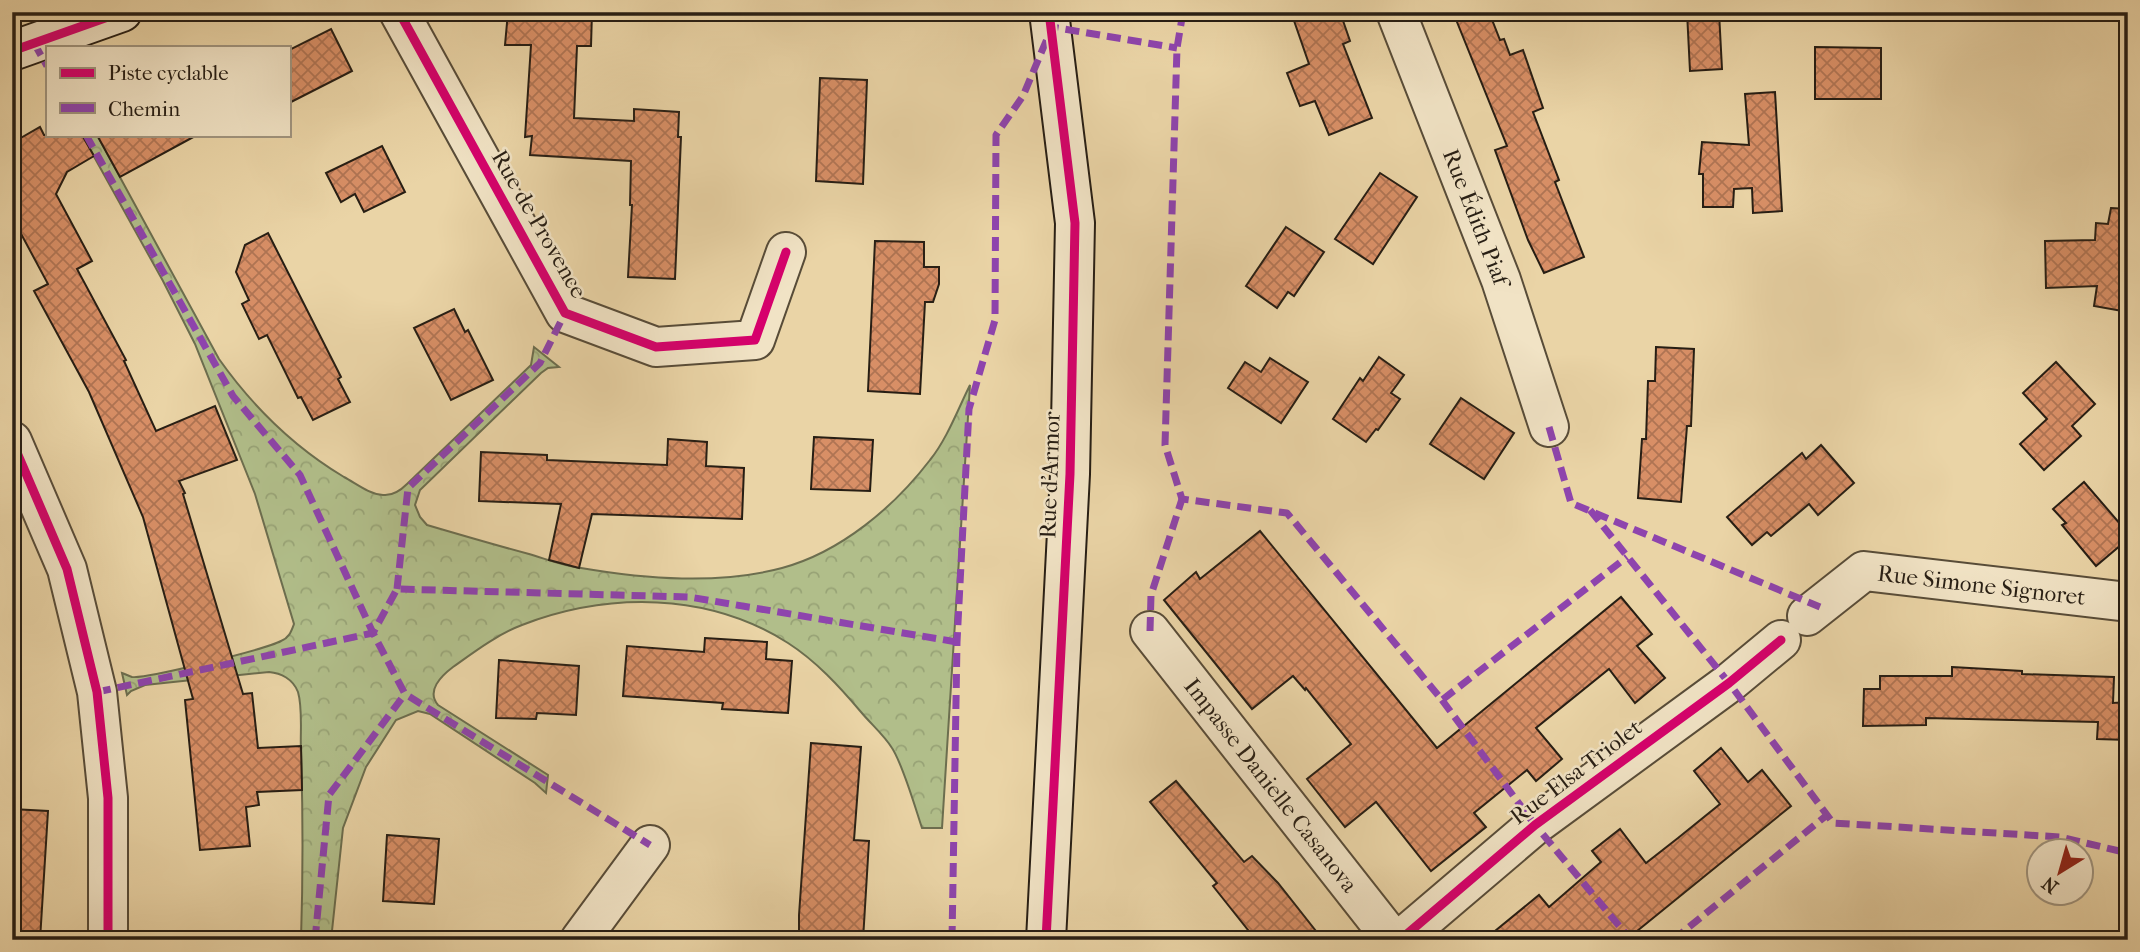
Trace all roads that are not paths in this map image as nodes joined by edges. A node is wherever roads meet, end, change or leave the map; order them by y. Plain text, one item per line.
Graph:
1 (122, 12) edge
2 (399, 12) edge
3 (1049, 12) edge
4 (1396, 12) edge
5 (12, 51) edge
6 (786, 252) dead end
7 (1549, 427) dead end
8 (13, 445) edge
9 (2128, 602) edge
10 (1794, 628) joint
11 (1150, 631) dead end
12 (650, 845) dead end
13 (108, 940) edge
14 (580, 940) edge
15 (1046, 940) edge
16 (1394, 940) edge
17 (1400, 940) edge

1 - 5 street
2 - 6 street, Rue de Provence
3 - 15 street, Rue d'Armor
4 - 7 street, Rue Édith Piaf
8 - 13 street
9 - 10 street, Rue Simone Signoret
10 - 17 street, Rue Elsa Triolet
11 - 16 street, Impasse Danielle Casanova
12 - 14 street

